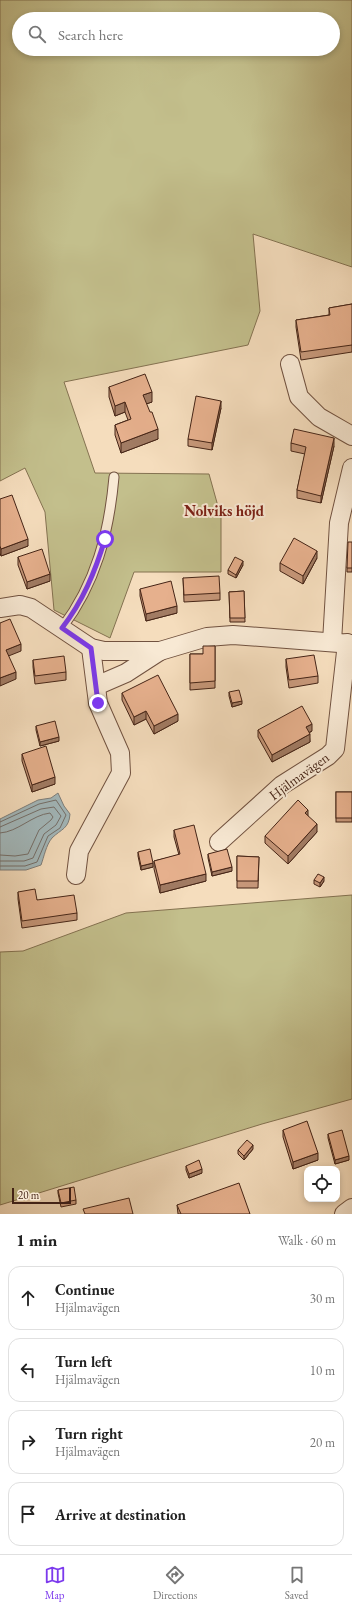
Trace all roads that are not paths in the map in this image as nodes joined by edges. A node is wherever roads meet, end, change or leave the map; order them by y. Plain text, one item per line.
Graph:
1 (290, 364) dead end
2 (352, 436) edge
3 (352, 468) edge
4 (114, 477) dead end
5 (0, 608) edge
6 (62, 628) junction
7 (344, 643) edge
8 (91, 648) junction
9 (160, 651) junction
10 (96, 686) junction
11 (219, 842) dead end
12 (76, 874) dead end
13 (352, 1208) edge
14 (344, 1214) edge

1 - 2 street
3 - 7 street, Hjälmavägen
4 - 6 lane
5 - 6 street
6 - 8 street
7 - 9 street
7 - 11 street, Hjälmavägen
8 - 9 street
8 - 10 street
9 - 10 street
10 - 12 street
13 - 14 street

